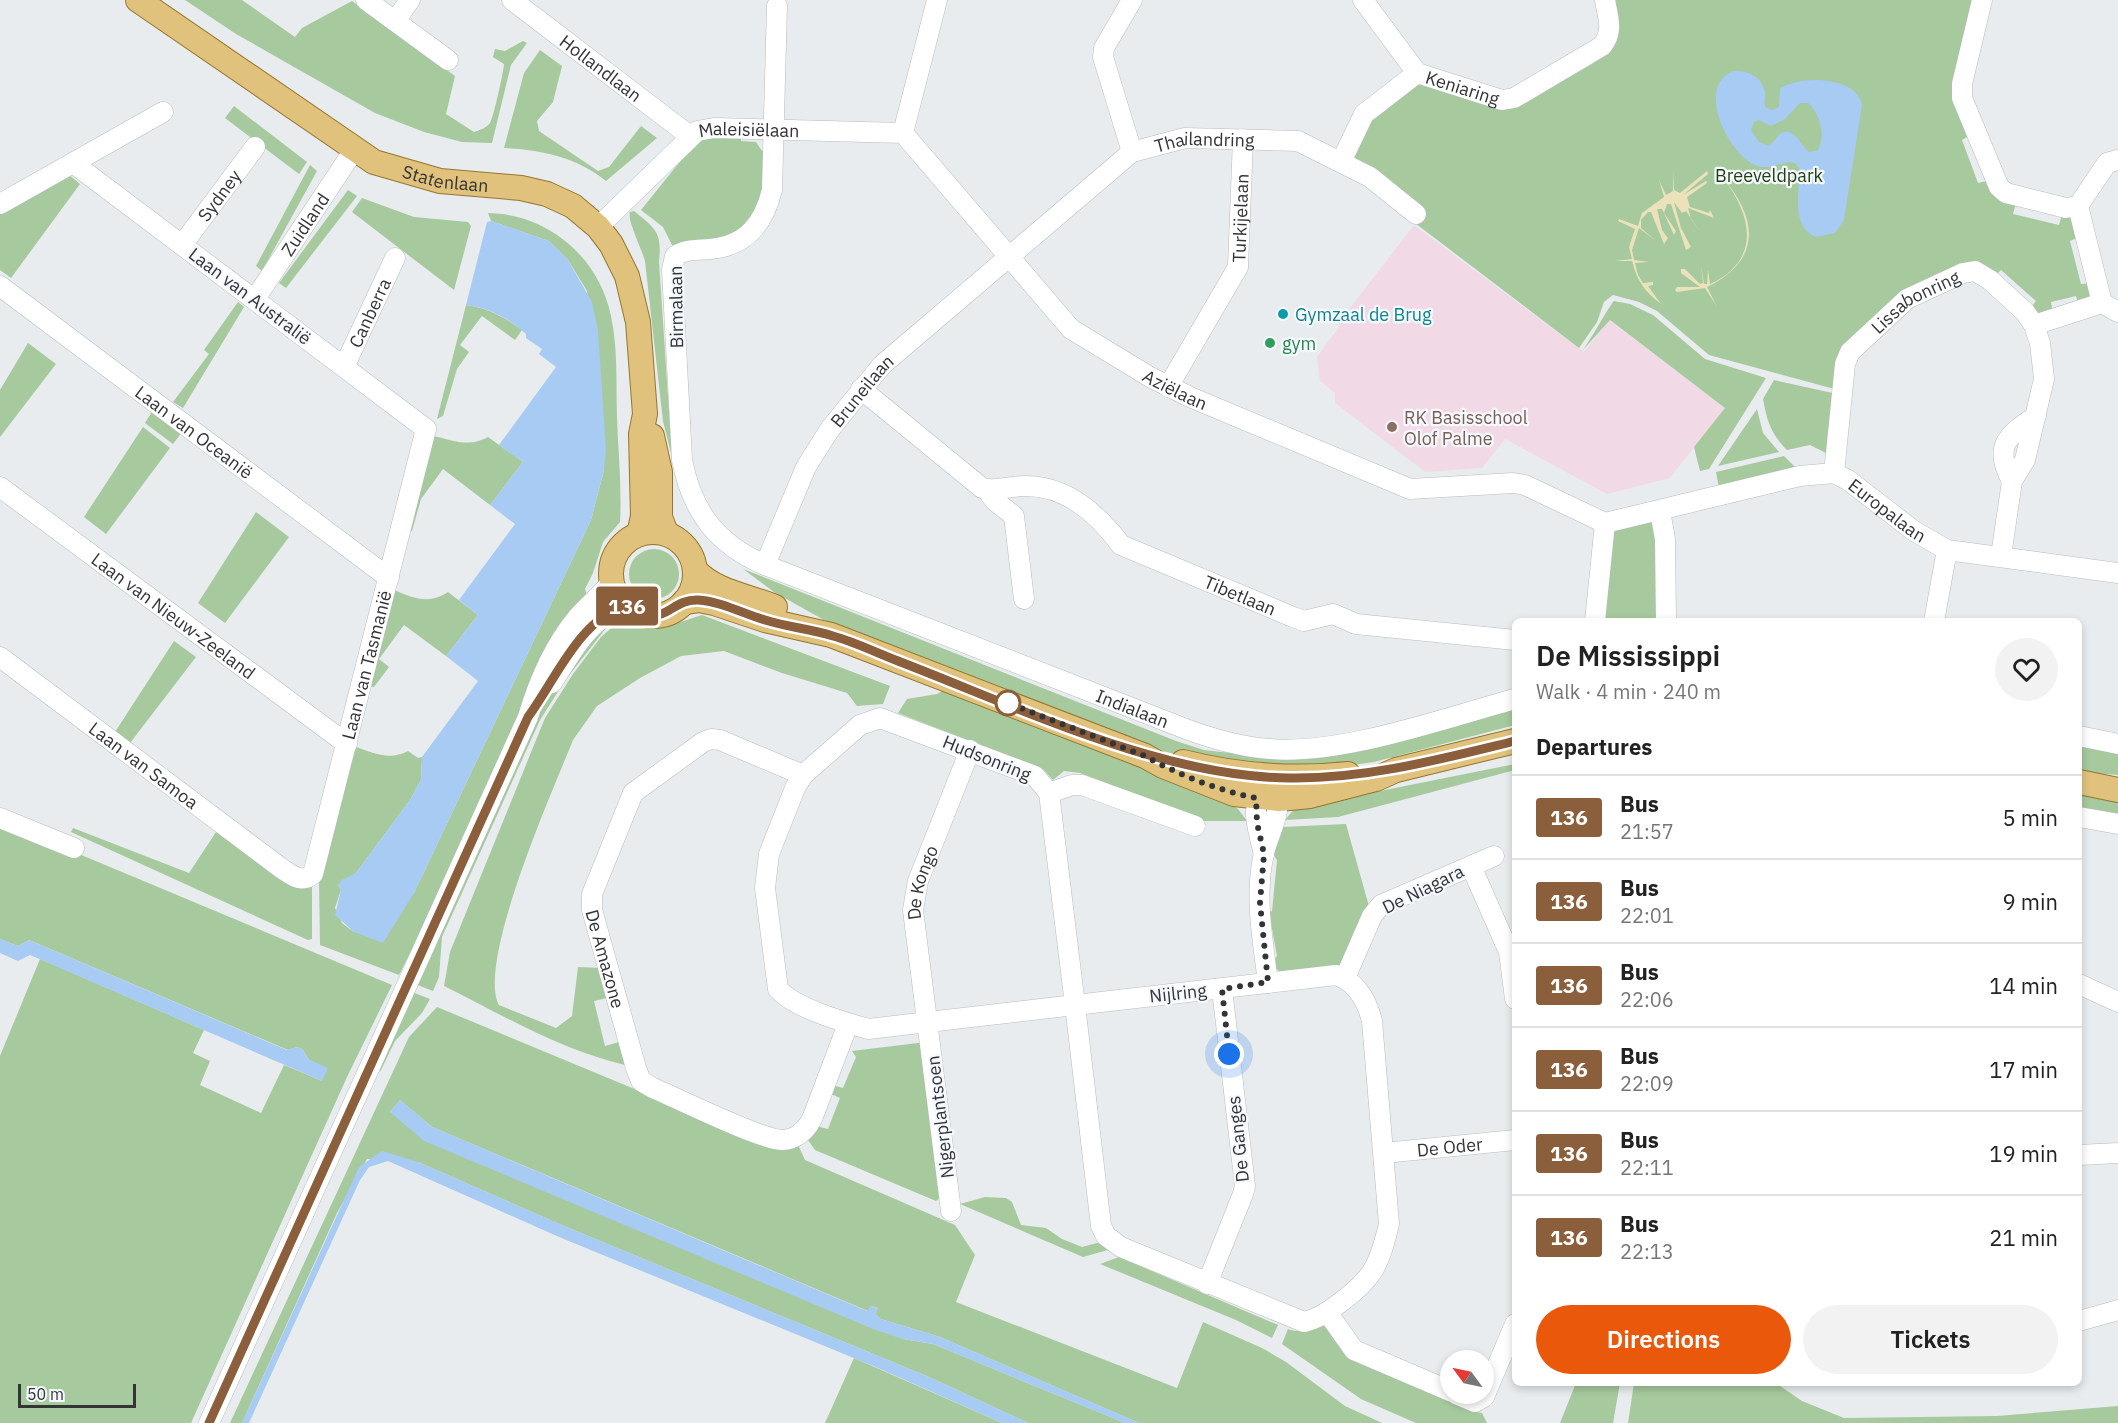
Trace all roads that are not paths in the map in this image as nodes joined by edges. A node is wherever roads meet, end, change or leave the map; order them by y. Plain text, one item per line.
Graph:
1 (138, 0) edge
2 (366, 0) edge
3 (410, 0) edge
4 (512, 0) edge
5 (937, 0) edge
6 (1132, 0) edge
7 (1363, 0) edge
8 (1605, 0) edge
9 (1982, 0) edge
10 (775, 2) edge
11 (395, 21) junction
12 (448, 60) dead end
13 (1417, 73) junction
14 (163, 112) dead end
15 (774, 130) junction
16 (903, 133) junction
17 (690, 135) junction
18 (1243, 140) junction
19 (255, 147) dead end
20 (354, 150) junction
21 (1132, 152) junction
22 (2118, 160) edge
23 (1341, 162) junction
24 (73, 163) junction
25 (0, 204) edge
26 (2078, 206) junction
27 (1416, 214) dead end
28 (598, 226) junction
29 (182, 245) junction
30 (1009, 256) junction
31 (395, 258) dead end
32 (0, 286) edge
33 (255, 299) junction
34 (2110, 307) edge
35 (2034, 325) junction
36 (344, 366) junction
37 (1168, 387) junction
38 (861, 389) junction
39 (645, 414) junction
40 (426, 429) joint
41 (1834, 473) junction
42 (0, 487) edge
43 (987, 490) junction
44 (1660, 511) junction
45 (1605, 523) junction
46 (639, 534) junction
47 (666, 534) junction
48 (1947, 550) junction
49 (2001, 556) junction
50 (765, 565) junction
51 (695, 570) junction
52 (2118, 573) edge
53 (389, 578) junction
54 (612, 581) junction
55 (1024, 599) dead end
56 (684, 602) junction
57 (625, 605) junction
58 (1595, 618) edge
59 (1666, 618) edge
60 (1935, 618) edge
61 (831, 635) junction
62 (1512, 640) edge
63 (0, 657) edge
64 (1512, 700) edge
65 (528, 717) junction
66 (2082, 737) edge
67 (1512, 742) edge
68 (347, 744) junction
69 (2118, 744) edge
70 (970, 750) junction
71 (1145, 756) junction
72 (1396, 770) junction
73 (803, 775) junction
74 (1268, 777) junction
75 (2082, 781) edge
76 (2082, 782) edge
77 (2118, 783) edge
78 (2118, 790) edge
79 (1049, 793) junction
80 (1256, 798) junction
81 (1279, 799) junction
82 (0, 818) edge
83 (2082, 818) edge
84 (2118, 824) edge
85 (1195, 826) dead end
86 (74, 848) dead end
87 (1264, 854) junction
88 (1494, 856) dead end
89 (1471, 866) junction
90 (289, 873) joint
91 (1512, 976) edge
92 (1345, 978) junction
93 (1268, 982) junction
94 (2082, 985) edge
95 (1222, 989) junction
96 (2118, 1002) edge
97 (1075, 1005) junction
98 (928, 1022) junction
99 (848, 1023) junction
100 (1512, 1140) edge
101 (1384, 1153) junction
102 (2118, 1153) edge
103 (2082, 1155) edge
104 (951, 1211) dead end
105 (1207, 1284) junction
106 (2118, 1310) edge
107 (1327, 1312) junction
108 (2082, 1320) edge
109 (1512, 1331) edge
110 (1494, 1373) edge
111 (1440, 1387) edge
112 (209, 1423) edge

1 - 20 main road, Statenlaan
2 - 11 street
3 - 11 street
4 - 17 street, Hollandlaan
5 - 16 street
6 - 21 street
7 - 13 street
8 - 13 street, Keniaring
9 - 26 street
10 - 15 street, Birmalaan
11 - 12 street
13 - 23 street, Keniaring
14 - 24 street
15 - 16 street, Maleisiëlaan
15 - 17 street, Maleisiëlaan
15 - 50 street, Birmalaan
16 - 30 street, Aziëlaan
17 - 28 street, Maleisiëlaan
18 - 21 street, Thailandring
18 - 23 street, Thailandring
18 - 37 street, Turkijelaan
19 - 29 street, Sydney
20 - 28 main road, Statenlaan
20 - 33 street, Zuidland
21 - 30 street, Thailandring
22 - 26 street
23 - 27 street, Thailandring
24 - 25 street
24 - 29 street, Laan van Australië
26 - 34 street
28 - 39 main road, Statenlaan
29 - 33 street, Laan van Australië
30 - 37 street, Aziëlaan
30 - 38 street, Bruneilaan
31 - 36 street, Canberra
32 - 53 street, Laan van Oceanië
33 - 36 street, Laan van Australië
34 - 35 street
35 - 41 street, Lissabonring
35 - 49 street, Lissabonring
36 - 40 street, Laan van Australië
37 - 45 street, Aziëlaan
38 - 43 street
38 - 50 street, Bruneilaan
39 - 46 main road, Statenlaan
39 - 47 main road, Statenlaan
40 - 53 street, Laan van Tasmanië
41 - 44 street, Europalaan
41 - 48 street, Europalaan
42 - 68 street, Laan van Nieuw-Zeeland
43 - 55 street
43 - 62 street, Tibetlaan
44 - 45 street
44 - 59 street
45 - 58 street
46 - 47 main road
46 - 54 main road
47 - 51 main road
48 - 49 street, Europalaan
48 - 60 street
49 - 52 street, Europalaan
50 - 64 street, Indialaan
51 - 56 main road
51 - 61 main road
53 - 68 street, Laan van Tasmanië
54 - 57 main road
54 - 65 street
56 - 57 main road
56 - 61 main road
57 - 65 street
61 - 71 main road
63 - 90 street, Laan van Samoa
65 - 112 street
66 - 69 street
67 - 72 main road
68 - 90 street, Laan van Tasmanië
70 - 73 street, Hudsonring
70 - 79 street, Hudsonring
70 - 98 street, De Kongo
71 - 74 main road
71 - 80 main road
72 - 74 main road
72 - 81 main road
73 - 99 street, Hudsonring
73 - 99 street, De Amazone
74 - 80 street
74 - 81 street
75 - 77 main road
76 - 78 main road
79 - 85 street
79 - 97 street, Hudsonring
80 - 81 main road
80 - 87 street
81 - 87 street
82 - 86 street
83 - 84 street
87 - 93 street
88 - 89 street, De Niagara
89 - 91 street, De Niagara
89 - 92 street, De Niagara
92 - 93 street, Nijlring
92 - 101 street
93 - 95 street, Nijlring
94 - 96 street
95 - 97 street, Nijlring
95 - 105 street, De Ganges
97 - 98 street, Hudsonring
97 - 105 street
98 - 99 street, Hudsonring
98 - 104 street, Nigerplantsoen
100 - 101 street, De Oder
101 - 107 street
102 - 103 street
105 - 107 street
106 - 108 street
107 - 111 street
109 - 110 street

